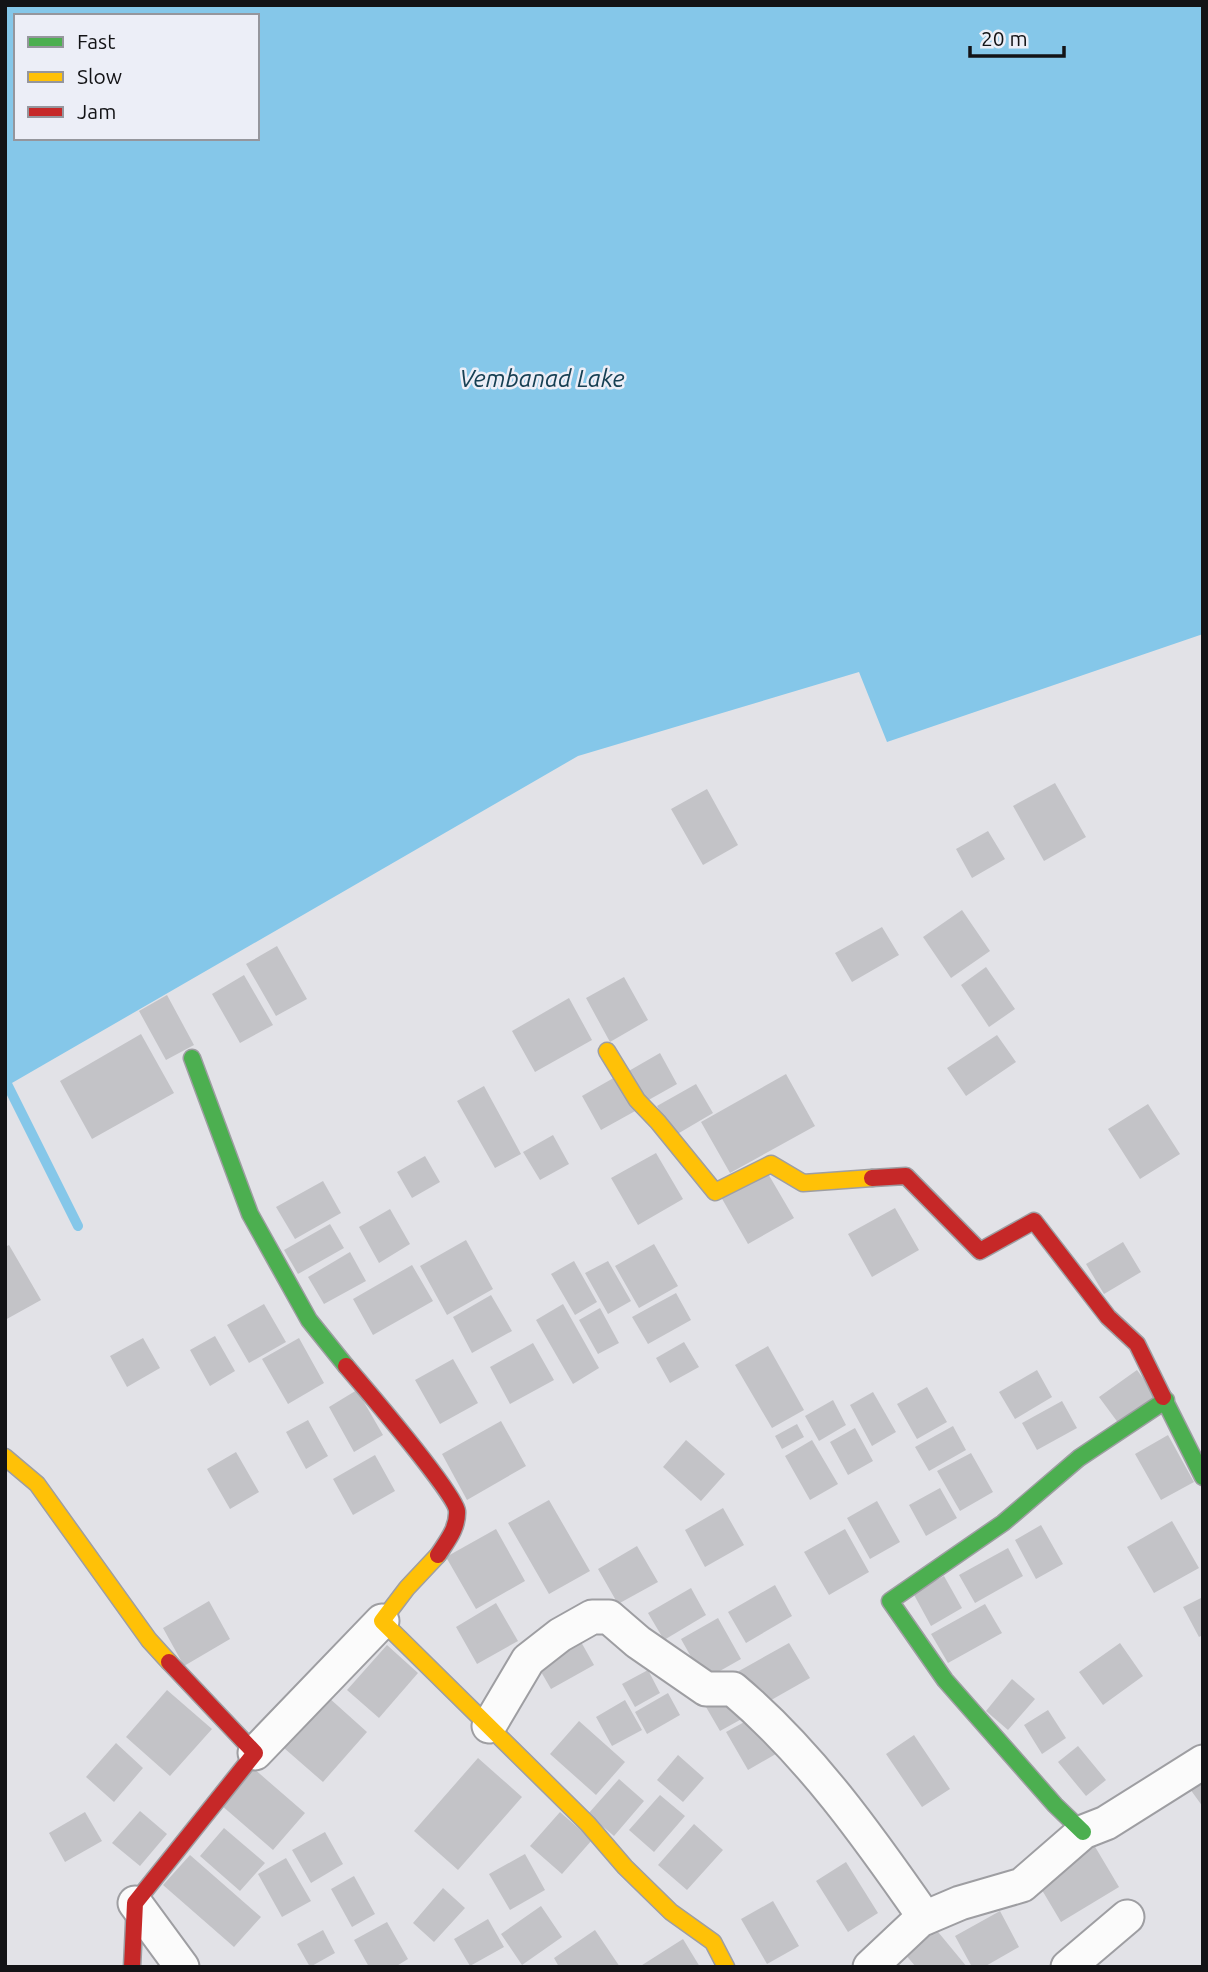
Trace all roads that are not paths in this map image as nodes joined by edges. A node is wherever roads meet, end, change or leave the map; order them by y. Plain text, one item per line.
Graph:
1 (607, 1051) dead end
2 (191, 1058) dead end
3 (1166, 1400) junction
4 (5, 1457) edge
5 (1203, 1477) edge
6 (382, 1621) junction
7 (489, 1726) junction
8 (255, 1753) junction
9 (1203, 1762) edge
10 (1083, 1832) junction
11 (135, 1903) junction
12 (1126, 1917) dead end
13 (925, 1918) junction
14 (132, 1967) edge
15 (182, 1967) edge
16 (726, 1967) edge
17 (870, 1967) edge
18 (1068, 1967) edge

1 - 3 street
2 - 6 street
3 - 5 street
3 - 10 street
4 - 8 street
6 - 7 street
6 - 8 street
7 - 13 street
7 - 16 street
8 - 11 street
9 - 10 street
10 - 13 street
11 - 14 street
11 - 15 street
12 - 18 street
13 - 17 street

